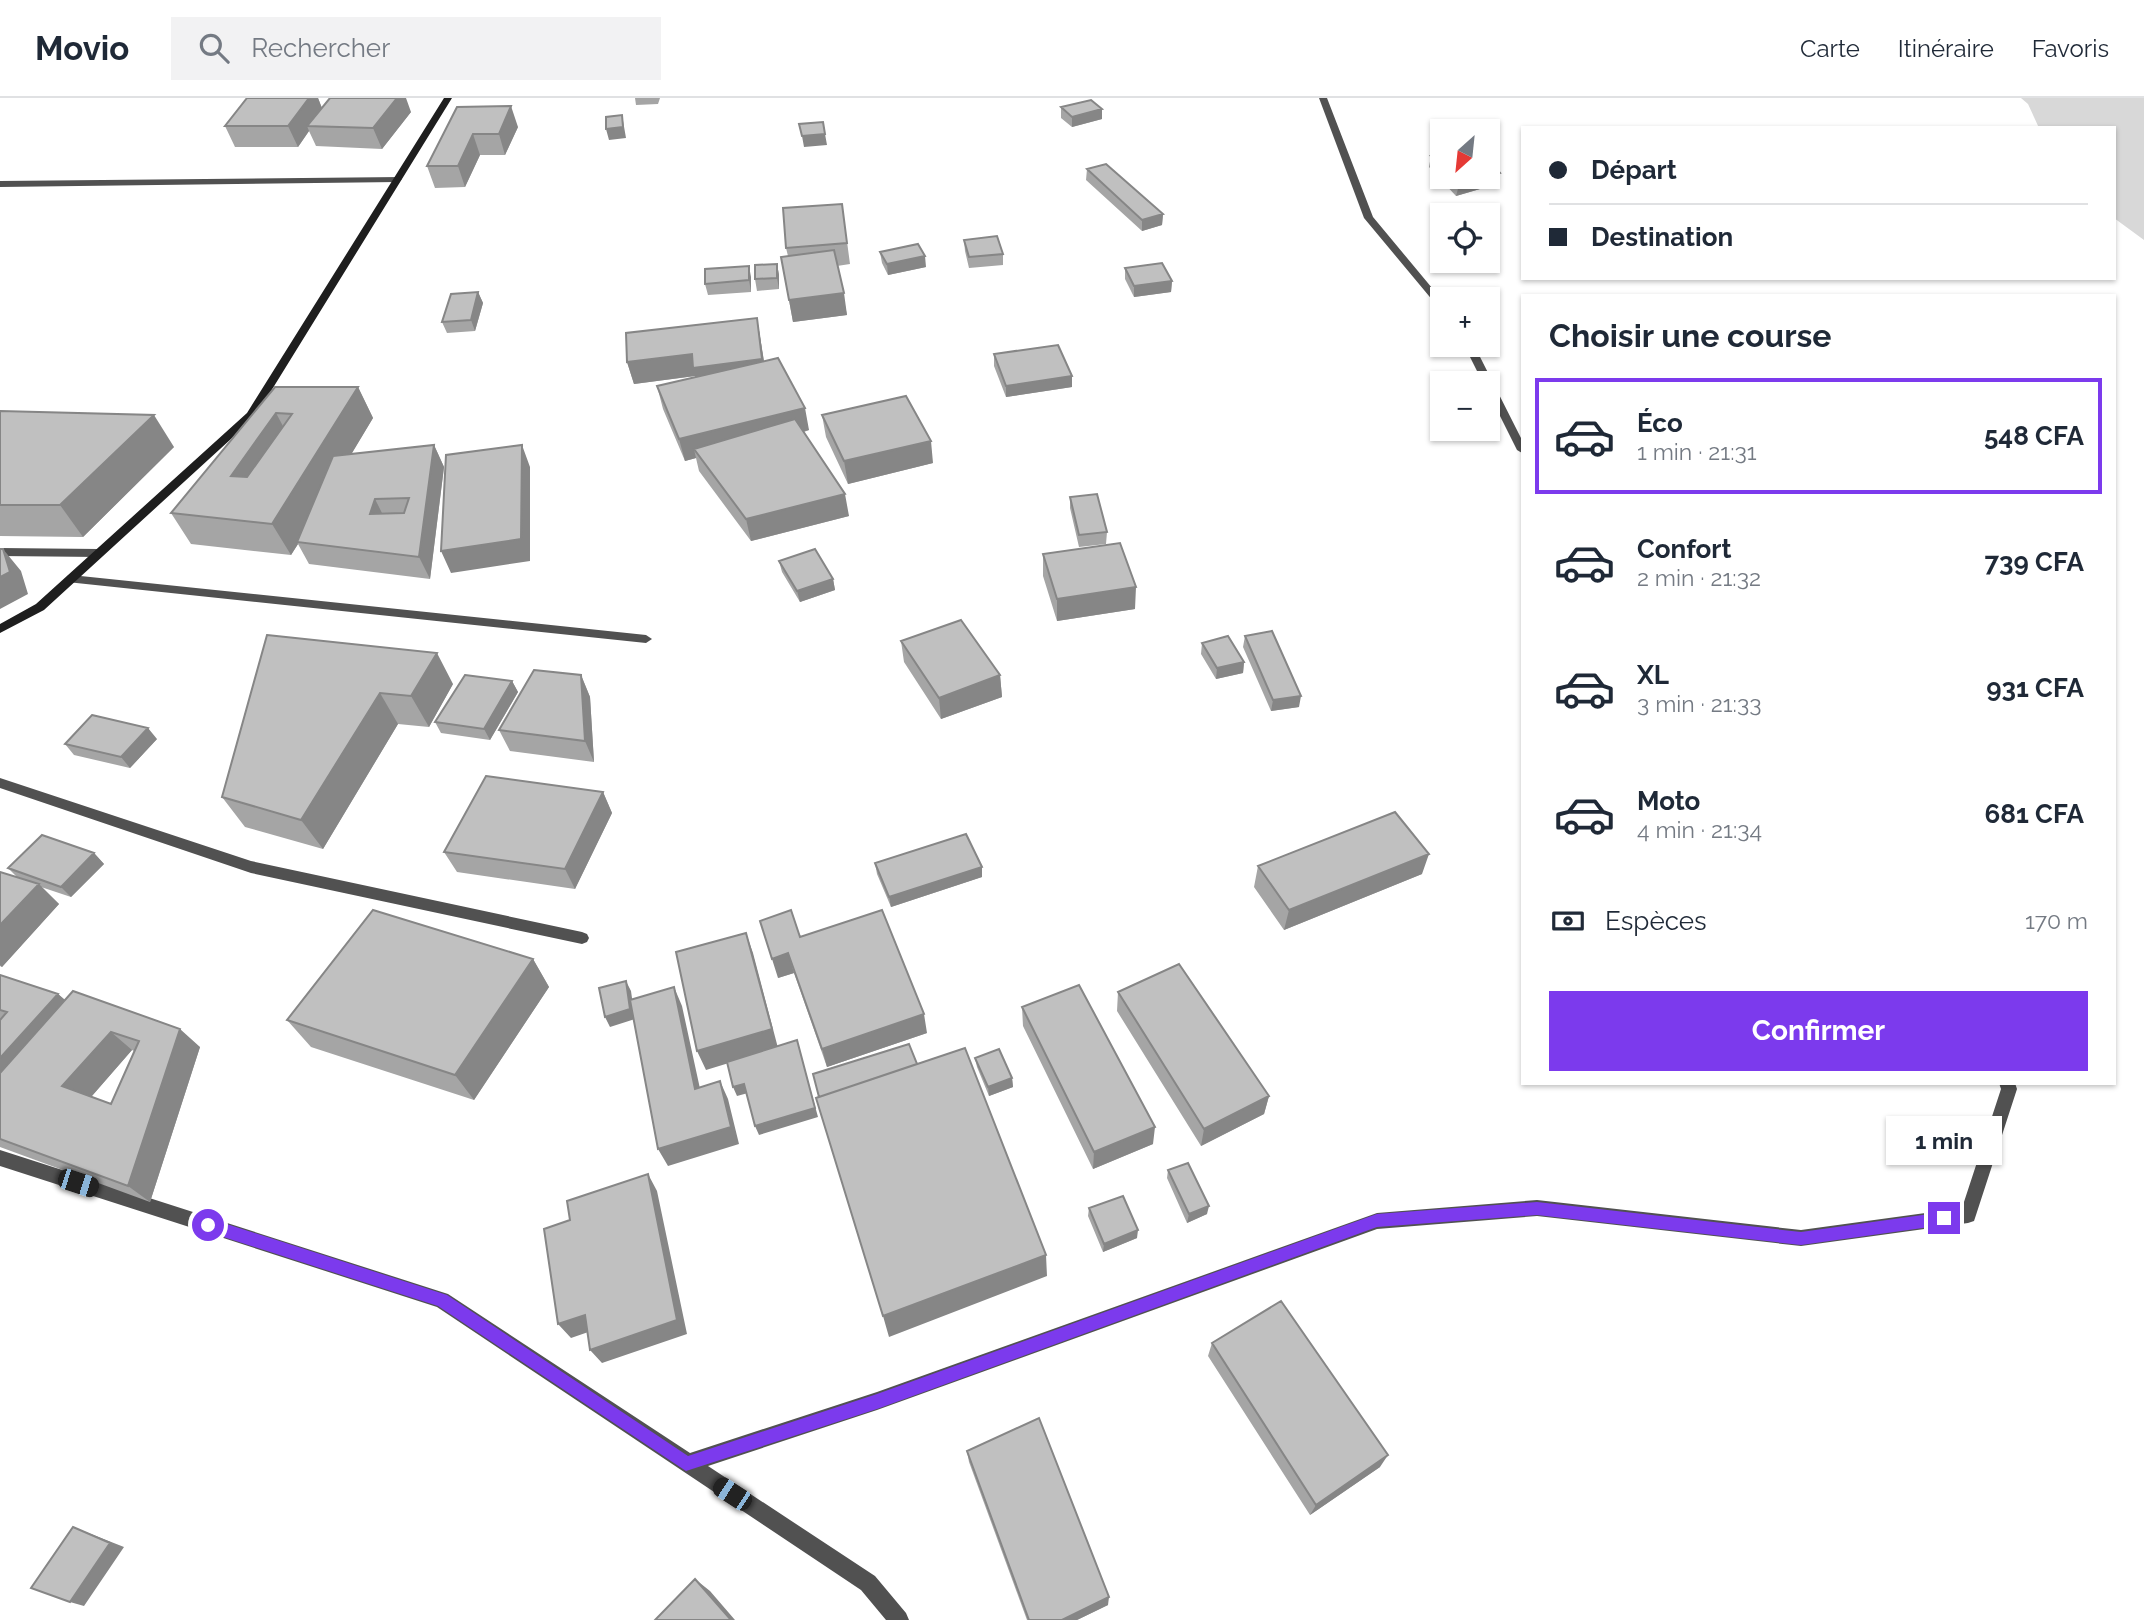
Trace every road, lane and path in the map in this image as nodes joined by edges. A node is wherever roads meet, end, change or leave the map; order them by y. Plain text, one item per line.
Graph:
1 (447, 98) edge
2 (1323, 98) edge
3 (398, 179) junction
4 (0, 184) edge
5 (1430, 292) edge
6 (1475, 357) edge
7 (1521, 448) edge
8 (0, 552) edge
9 (99, 553) junction
10 (71, 579) junction
11 (0, 629) edge
12 (646, 639) dead end
13 (0, 783) edge
14 (582, 938) dead end
15 (2008, 1085) edge
16 (0, 1158) edge
17 (686, 1464) junction
18 (899, 1620) edge

1 - 3 street
2 - 5 street
3 - 4 street
3 - 9 street
6 - 7 street
8 - 9 street
9 - 10 street
10 - 11 street
10 - 12 street
13 - 14 street
15 - 17 street
16 - 17 street
17 - 18 street

